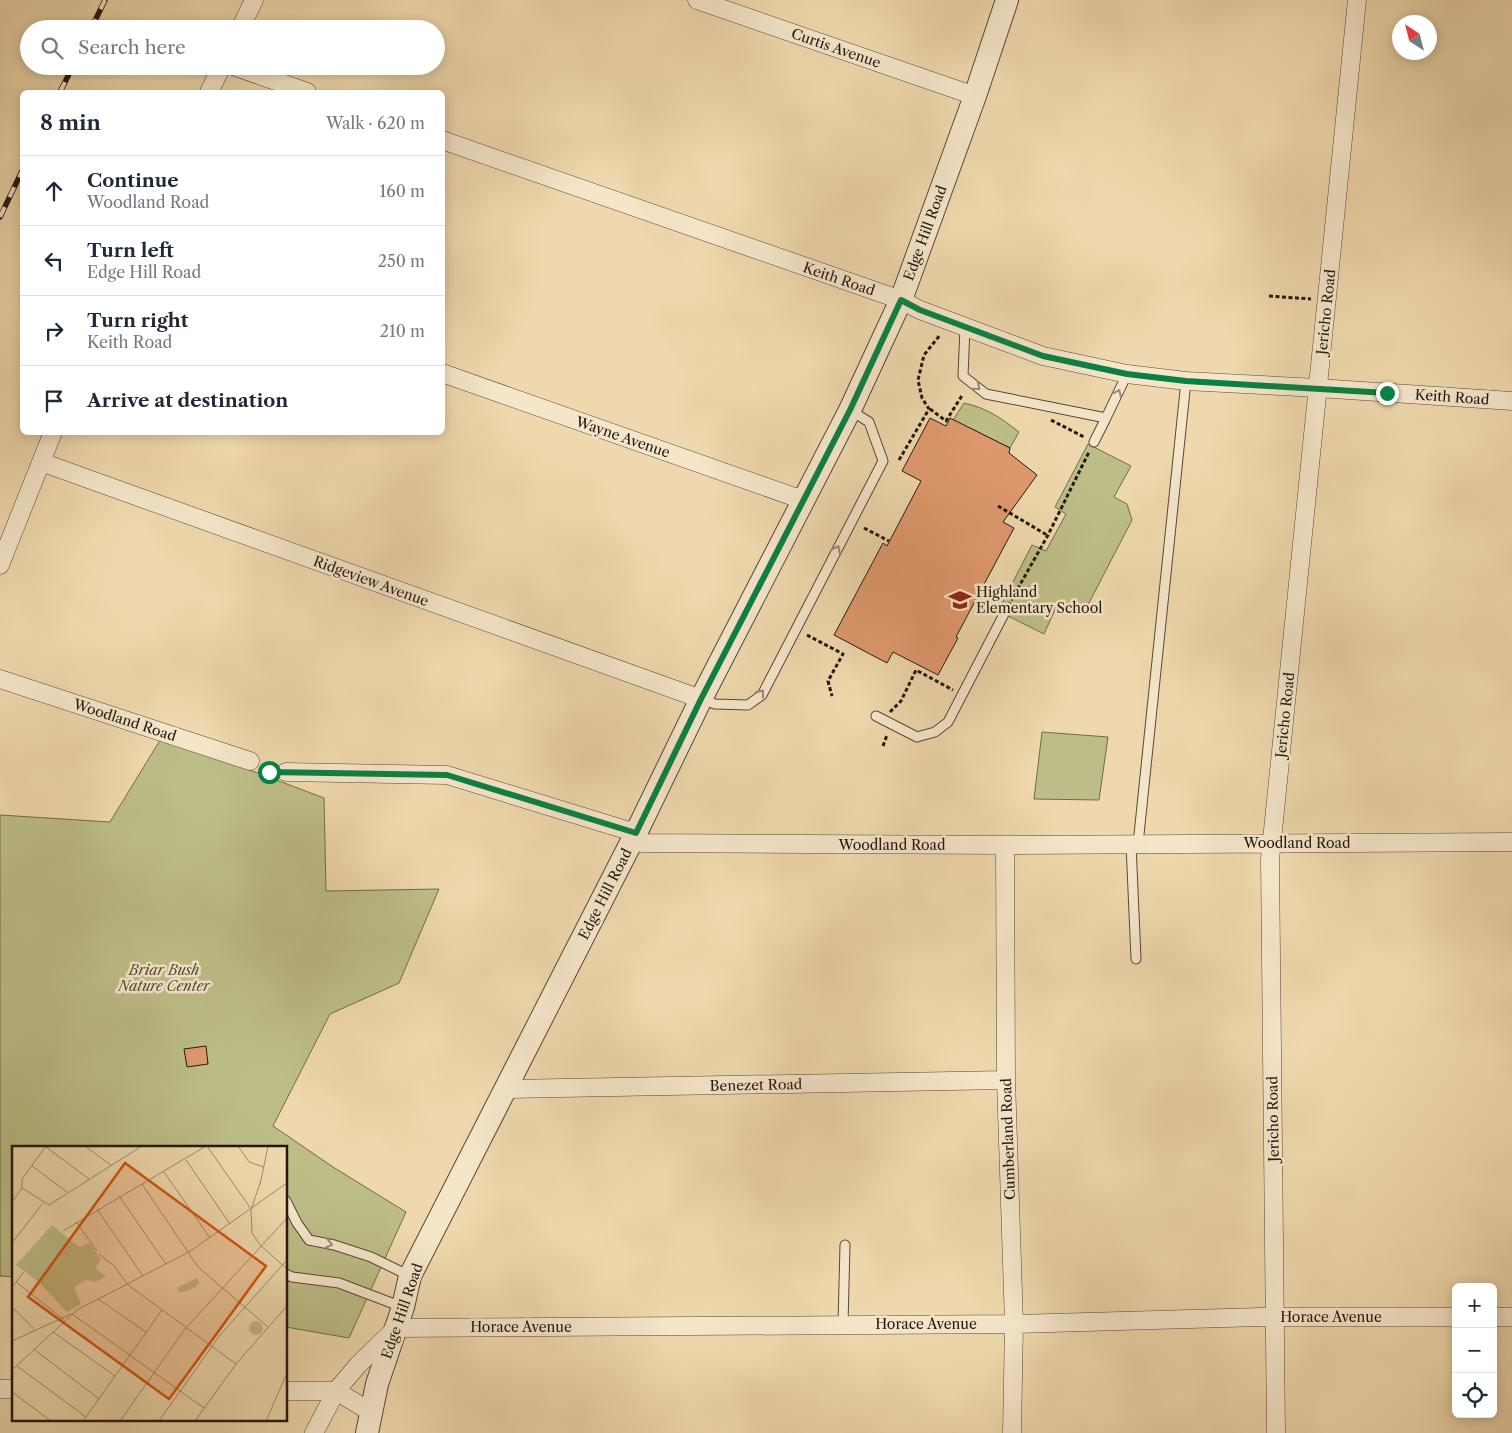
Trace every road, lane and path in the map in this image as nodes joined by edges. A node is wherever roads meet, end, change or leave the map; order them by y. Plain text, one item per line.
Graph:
1 (254, 0) edge
2 (697, 0) edge
3 (1007, 0) edge
4 (1357, 0) edge
5 (244, 20) edge
6 (218, 75) edge
7 (259, 75) edge
8 (210, 90) edge
9 (301, 90) edge
10 (975, 96) junction
11 (445, 141) edge
12 (1269, 296) dead end
13 (1312, 299) dead end
14 (901, 300) junction
15 (965, 327) junction
16 (942, 332) dead end
17 (445, 374) edge
18 (1127, 374) junction
19 (1186, 381) junction
20 (1318, 388) junction
21 (962, 394) dead end
22 (1512, 401) edge
23 (929, 409) junction
24 (850, 410) junction
25 (1106, 418) junction
26 (1049, 419) dead end
27 (52, 435) edge
28 (1094, 442) junction
29 (899, 460) dead end
30 (41, 462) junction
31 (803, 500) junction
32 (998, 506) dead end
33 (864, 528) dead end
34 (1048, 535) junction
35 (889, 541) dead end
36 (0, 565) edge
37 (1004, 614) joint
38 (807, 635) dead end
39 (0, 679) edge
40 (962, 695) junction
41 (832, 696) dead end
42 (701, 699) junction
43 (889, 713) dead end
44 (876, 716) dead end
45 (889, 732) dead end
46 (883, 746) dead end
47 (250, 762) dead end
48 (286, 772) dead end
49 (636, 833) junction
50 (1512, 842) edge
51 (1272, 843) junction
52 (1134, 844) junction
53 (1005, 845) junction
54 (1136, 959) dead end
55 (1006, 1080) junction
56 (506, 1089) junction
57 (288, 1206) edge
58 (845, 1245) dead end
59 (288, 1275) edge
60 (410, 1276) junction
61 (1275, 1317) junction
62 (1452, 1317) edge
63 (1497, 1317) edge
64 (1512, 1317) edge
65 (399, 1318) junction
66 (843, 1324) junction
67 (1014, 1324) junction
68 (288, 1391) edge
69 (336, 1391) junction
70 (369, 1423) edge
71 (314, 1433) edge
72 (1012, 1433) edge
73 (1276, 1433) edge

1 - 5 street
2 - 10 street, Curtis Avenue
3 - 10 street, Edge Hill Road
4 - 20 street, Jericho Road
6 - 8 street
7 - 9 street
10 - 14 street, Edge Hill Road
11 - 14 street, Keith Road
12 - 13 path
14 - 15 street, Keith Road
14 - 24 street, Edge Hill Road
15 - 18 street, Keith Road
15 -> 25 lane
16 - 23 path
17 - 31 street, Wayne Avenue
18 - 19 street, Keith Road
25 -> 18 lane
19 - 20 street, Keith Road
19 - 52 lane
20 - 22 street, Keith Road
20 - 51 street, Jericho Road
21 - 23 path
23 - 29 path
24 - 31 street, Edge Hill Road
42 -> 24 lane
25 - 28 lane
26 - 28 path
27 - 30 street
28 - 34 path
30 - 36 street
30 - 42 street, Ridgeview Avenue
31 - 42 street, Edge Hill Road
32 - 34 path
33 - 35 path
34 - 37 path
37 - 40 lane
38 - 41 path
39 - 47 street, Woodland Road
40 - 43 path
40 - 44 lane
42 - 49 street, Edge Hill Road
45 - 46 path
48 - 49 street, Woodland Road
49 - 53 street, Woodland Road
49 - 56 street, Edge Hill Road
50 - 51 street, Woodland Road
51 - 52 street, Woodland Road
51 - 61 street, Jericho Road
52 - 53 street, Woodland Road
52 - 54 lane
53 - 55 street, Cumberland Road
55 - 56 street, Benezet Road
55 - 67 street, Cumberland Road
56 - 60 street, Edge Hill Road
57 -> 60 lane
58 - 66 lane
59 - 65 lane
60 - 65 street, Edge Hill Road
61 - 62 street, Horace Avenue
61 - 67 street, Horace Avenue
61 - 73 street, Jericho Road
63 - 64 street
65 - 66 street, Horace Avenue
65 - 69 street
65 - 70 street, Edge Hill Road
66 - 67 street, Horace Avenue
67 - 72 street, Cumberland Road
68 - 69 street
69 - 70 street
69 - 71 street

